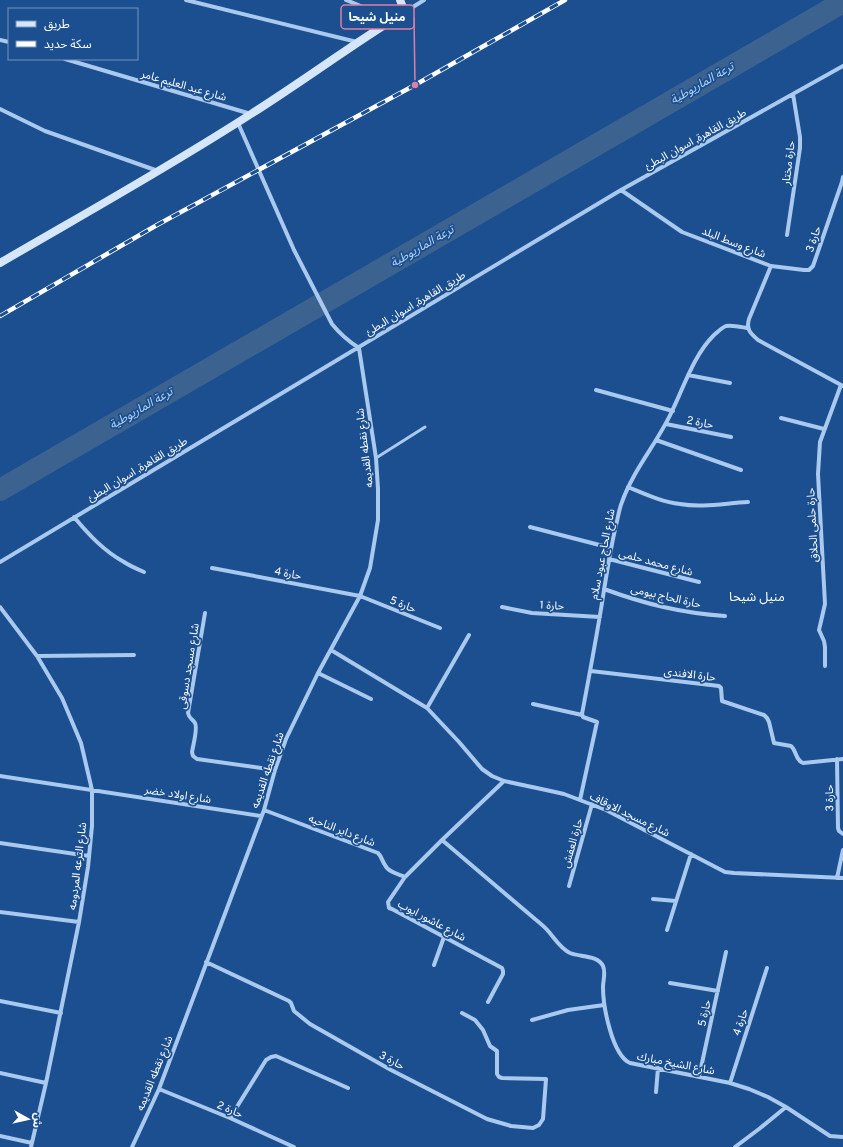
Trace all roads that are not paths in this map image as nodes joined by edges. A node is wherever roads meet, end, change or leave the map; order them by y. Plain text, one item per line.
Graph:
1 (186, 0) edge
2 (346, 0) edge
3 (400, 0) edge
4 (424, 0) edge
5 (405, 12) junction
6 (388, 22) junction
7 (357, 42) junction
8 (68, 60) edge
9 (843, 66) edge
10 (793, 94) junction
11 (0, 109) edge
12 (252, 114) junction
13 (238, 122) junction
14 (159, 171) junction
15 (843, 177) edge
16 (621, 190) junction
17 (787, 235) dead end
18 (0, 263) edge
19 (771, 266) junction
20 (747, 328) junction
21 (359, 348) junction
22 (688, 375) junction
23 (730, 383) dead end
24 (842, 385) edge
25 (596, 390) dead end
26 (673, 411) junction
27 (781, 418) dead end
28 (666, 424) junction
29 (425, 427) dead end
30 (824, 429) junction
31 (731, 437) dead end
32 (656, 440) junction
33 (376, 458) junction
34 (741, 470) dead end
35 (628, 487) junction
36 (748, 502) dead end
37 (74, 517) junction
38 (530, 527) dead end
39 (611, 548) junction
40 (609, 559) junction
41 (0, 562) edge
42 (212, 568) dead end
43 (144, 572) dead end
44 (699, 582) dead end
45 (604, 589) junction
46 (360, 596) junction
47 (0, 607) edge
48 (502, 607) dead end
49 (205, 613) dead end
50 (725, 616) dead end
51 (600, 617) junction
52 (440, 628) dead end
53 (469, 635) dead end
54 (331, 650) junction
55 (134, 655) dead end
56 (37, 656) junction
57 (825, 666) dead end
58 (591, 671) junction
59 (318, 673) junction
60 (371, 699) dead end
61 (533, 704) dead end
62 (427, 708) junction
63 (582, 715) junction
64 (837, 759) junction
65 (843, 759) edge
66 (275, 770) junction
67 (0, 776) edge
68 (504, 782) junction
69 (92, 790) junction
70 (580, 800) junction
71 (592, 804) junction
72 (264, 810) junction
73 (261, 816) junction
74 (843, 834) edge
75 (442, 840) junction
76 (0, 843) edge
77 (843, 850) edge
78 (691, 854) junction
79 (89, 856) junction
80 (405, 877) junction
81 (837, 878) junction
82 (843, 878) edge
83 (569, 886) dead end
84 (653, 899) dead end
85 (676, 901) junction
86 (0, 912) edge
87 (79, 922) junction
88 (667, 930) dead end
89 (444, 937) junction
90 (726, 952) dead end
91 (206, 962) junction
92 (434, 965) dead end
93 (767, 968) dead end
94 (670, 983) dead end
95 (718, 991) junction
96 (0, 1001) edge
97 (488, 1002) dead end
98 (604, 1005) junction
99 (61, 1012) junction
100 (462, 1013) dead end
101 (532, 1020) dead end
102 (658, 1068) junction
103 (0, 1073) edge
104 (699, 1077) junction
105 (46, 1083) junction
106 (730, 1083) junction
107 (348, 1088) dead end
108 (159, 1089) junction
109 (656, 1092) dead end
110 (786, 1107) junction
111 (230, 1118) junction
112 (0, 1136) edge
113 (843, 1137) edge
114 (31, 1145) edge
115 (132, 1147) edge
116 (294, 1147) edge
117 (735, 1147) edge

1 - 7 street
2 - 6 street
3 - 5 street
4 - 5 street
5 - 6 street
6 - 7 street
7 - 12 street
8 - 12 street, شارع عبد العليم عامر
9 - 10 street, طريق القاهرة, اسوان البطئ
10 - 16 street, طريق القاهرة, اسوان البطئ
10 - 17 street, حارة مختار
11 - 14 street
12 - 13 street
13 - 14 street
13 - 21 street
14 - 18 street
15 - 19 street, حارة 3
16 - 19 street, شارع وسط البلد
16 - 21 street, طريق القاهرة, اسوان البطئ
19 - 20 street, شارع وسط البلد
20 - 22 street, شارع الحاج عبود سلام
20 - 24 street
21 - 33 street, شارع نقطه القديمه
21 - 37 street, طريق القاهرة, اسوان البطئ
22 - 23 street
22 - 26 street, شارع الحاج عبود سلام
24 - 30 street, حارة حلمى الحلاق
25 - 26 street
26 - 28 street, شارع الحاج عبود سلام
27 - 30 street
28 - 31 street, حارة 2
28 - 32 street, شارع الحاج عبود سلام
29 - 33 lane
30 - 57 street, حارة حلمى الحلاق
32 - 34 street
32 - 35 street, شارع الحاج عبود سلام
33 - 46 street, شارع نقطه القديمه
35 - 36 street
35 - 39 street, شارع الحاج عبود سلام
37 - 41 street, طريق القاهرة, اسوان البطئ
37 - 43 street
38 - 39 street
39 - 40 street, شارع الحاج عبود سلام
40 - 44 street, شارع محمد حلمى
40 - 45 street, شارع الحاج عبود سلام
42 - 46 street, حارة 4
45 - 50 street, حارة الحاج بيومى
45 - 51 street, شارع الحاج عبود سلام
46 - 52 street, حارة 5
46 - 54 street, شارع نقطه القديمه
47 - 56 street, شارع الترعه المردومه
48 - 51 street, حارة 1
49 - 66 street, شارع مسجد دسوقى
51 - 58 street, شارع الحاج عبود سلام
53 - 62 street
54 - 59 street, شارع نقطه القديمه
54 - 62 street, شارع مسجد الاوقاف
55 - 56 street
56 - 69 street, شارع الترعه المردومه
58 - 63 street, شارع الحاج عبود سلام
58 - 64 street, حارة الافندى
59 - 60 street
59 - 66 street, شارع نقطه القديمه
61 - 63 street
62 - 68 street, شارع مسجد الاوقاف
63 - 70 street
64 - 65 street
64 - 74 street, حارة 3
66 - 72 street, شارع نقطه القديمه
67 - 69 street, شارع اولاد خضر
68 - 70 street, شارع مسجد الاوقاف
68 - 75 street, شارع عاشور ايوب
69 - 73 street, شارع اولاد خضر
69 - 79 street, شارع الترعه المردومه
70 - 71 street, شارع مسجد الاوقاف
71 - 78 street, شارع مسجد الاوقاف
71 - 83 street, حارة العفش
72 - 73 street, شارع نقطه القديمه
72 - 80 street, شارع داير الناحيه
73 - 91 street, شارع نقطه القديمه
75 - 80 street, شارع عاشور ايوب
75 - 98 street, شارع الشيخ مبارك
76 - 79 street
77 - 81 street
78 - 81 street, شارع مسجد الاوقاف
78 - 85 street
79 - 87 street, شارع الترعه المردومه
80 - 89 street, شارع عاشور ايوب
81 - 82 street, شارع مسجد الاوقاف
84 - 85 street
85 - 88 street
86 - 87 street
87 - 99 street, شارع الترعه المردومه
89 - 92 street
89 - 97 street, شارع عاشور ايوب
90 - 95 street, حارة 5
91 - 100 street, حارة 3
91 - 108 street, شارع نقطه القديمه
93 - 106 street, حارة 4
94 - 95 street
95 - 104 street, حارة 5
96 - 99 street
98 - 101 street
98 - 102 street, شارع الشيخ مبارك
99 - 105 street, شارع الترعه المردومه
102 - 104 street, شارع الشيخ مبارك
102 - 109 street
103 - 105 street
104 - 106 street, شارع الشيخ مبارك
105 - 114 street, شارع الترعه المردومه
106 - 110 street, شارع الشيخ مبارك
107 - 111 street
108 - 111 street, حارة 2
108 - 115 street, شارع نقطه القديمه
110 - 113 street, شارع الشيخ مبارك
110 - 117 street
111 - 116 street, حارة 2
112 - 114 street

